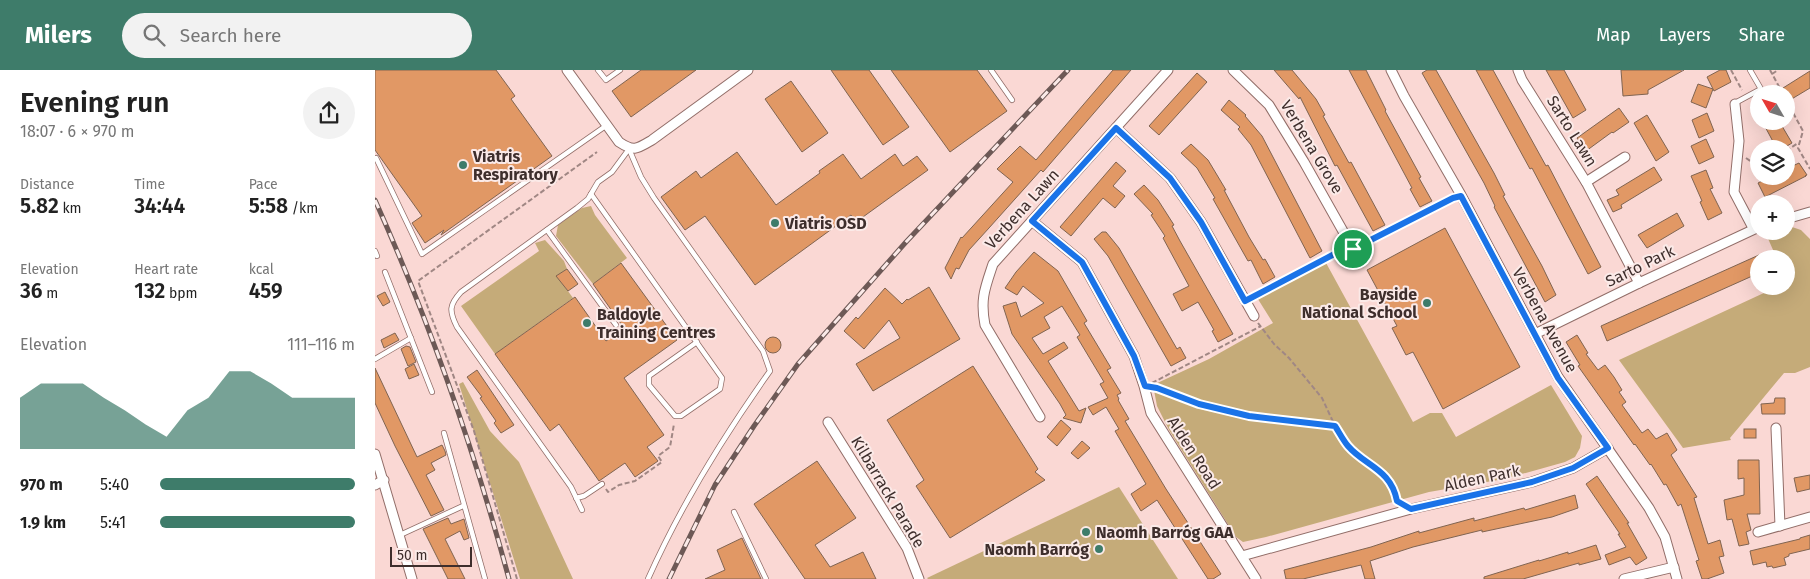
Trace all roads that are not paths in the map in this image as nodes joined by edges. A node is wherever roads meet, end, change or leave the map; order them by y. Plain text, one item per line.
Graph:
1 (567, 70) edge
2 (598, 70) edge
3 (619, 70) edge
4 (748, 70) edge
5 (991, 70) edge
6 (1167, 70) edge
7 (1233, 70) edge
8 (1391, 70) edge
9 (1518, 70) edge
10 (1750, 70) edge
11 (1012, 100) dead end
12 (1735, 104) joint
13 (607, 125) junction
14 (1116, 128) junction
15 (629, 149) junction
16 (1625, 157) dead end
17 (376, 158) edge
18 (1586, 182) junction
19 (591, 194) junction
20 (1809, 214) edge
21 (1795, 217) edge
22 (1750, 218) edge
23 (1032, 221) junction
24 (547, 230) junction
25 (1750, 231) edge
26 (1353, 249) road end
27 (385, 272) dead end
28 (1639, 283) junction
29 (1254, 316) dead end
30 (616, 325) dead end
31 (1535, 334) junction
32 (411, 338) junction
33 (697, 342) junction
34 (375, 359) edge
35 (432, 392) dead end
36 (1040, 417) dead end
37 (828, 422) dead end
38 (1776, 428) dead end
39 (444, 433) dead end
40 (1608, 448) junction
41 (375, 454) edge
42 (384, 480) junction
43 (602, 484) road end
44 (375, 485) edge
45 (576, 498) junction
46 (463, 506) junction
47 (582, 510) dead end
48 (734, 512) dead end
49 (1810, 517) edge
50 (1780, 526) junction
51 (1758, 532) dead end
52 (400, 535) junction
53 (1242, 556) junction
54 (1674, 567) junction
55 (412, 579) edge
56 (485, 579) edge
57 (648, 579) edge
58 (766, 579) edge
59 (919, 579) edge
60 (1256, 579) edge
61 (1624, 579) edge
62 (1677, 579) edge

1 - 13 street
2 - 3 lane
4 - 15 street
5 - 11 lane
6 - 14 street, Verbena Lawn
7 - 26 street, Verbena Grove
8 - 31 street, Verbena Avenue
9 - 18 street, Sarto Lawn
10 - 12 lane
12 - 22 street
13 - 15 street
13 - 17 lane
14 - 23 street, Verbena Lawn
14 - 29 street
15 - 19 lane
15 - 57 lane
16 - 18 street, Sarto Lawn
18 - 28 street, Sarto Lawn
19 - 24 lane
19 - 33 lane
20 - 21 street
23 - 36 street, Verbena Lawn
23 - 53 street, Alden Road
24 - 30 lane
24 - 45 lane
25 - 28 street, Sarto Park
27 - 32 lane
28 - 31 street, Sarto Park
31 - 40 street, Verbena Avenue
32 - 34 lane
32 - 35 lane
33 - 33 lane
37 - 59 street, Kilbarrack Parade
38 - 50 street
39 - 46 lane
40 - 53 street, Alden Park
40 - 54 street, Verbena Avenue
41 - 42 street
42 - 44 street
42 - 52 street
43 - 45 lane
45 - 47 lane
46 - 52 lane
46 - 56 lane
48 - 58 lane
49 - 50 street
50 - 51 street
52 - 55 street
53 - 60 street, Alden Road
54 - 61 street
54 - 62 street, Verbena Avenue

